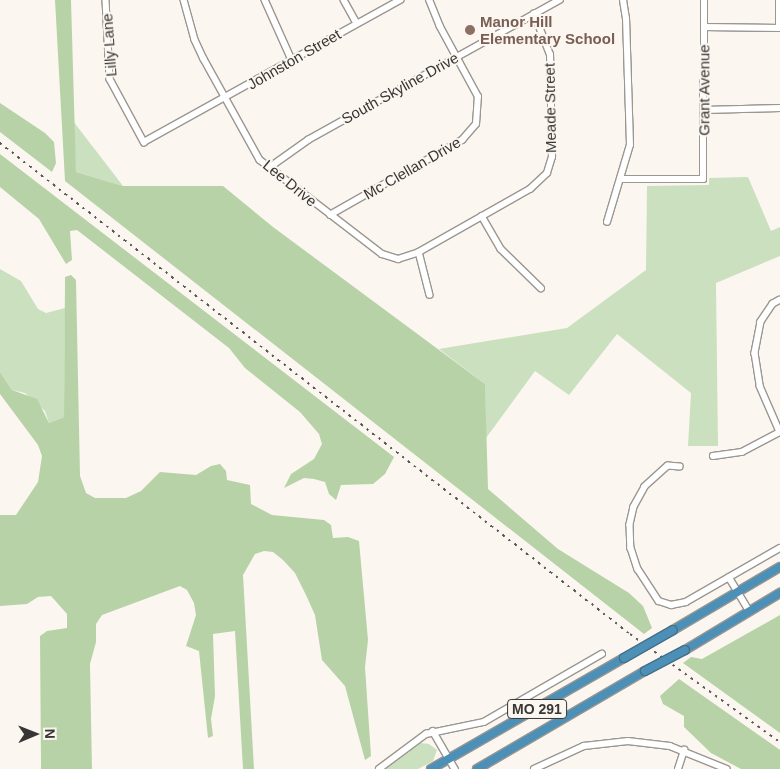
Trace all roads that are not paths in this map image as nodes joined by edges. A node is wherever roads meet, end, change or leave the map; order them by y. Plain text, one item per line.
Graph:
1 (106, 0) edge
2 (184, 0) edge
3 (265, 0) edge
4 (344, 0) edge
5 (400, 0) edge
6 (429, 0) edge
7 (560, 0) edge
8 (623, 0) edge
9 (704, 0) edge
10 (779, 0) edge
11 (534, 14) junction
12 (357, 23) junction
13 (704, 27) junction
14 (779, 28) edge
15 (456, 57) junction
16 (292, 60) junction
17 (225, 98) junction
18 (780, 108) edge
19 (704, 110) junction
20 (144, 142) joint
21 (270, 167) junction
22 (622, 179) junction
23 (330, 215) junction
24 (482, 216) junction
25 (607, 222) dead end
26 (419, 252) junction
27 (541, 288) dead end
28 (430, 296) dead end
29 (780, 300) edge
30 (780, 432) edge
31 (713, 456) dead end
32 (680, 467) dead end
33 (780, 548) edge
34 (780, 568) edge
35 (729, 577) junction
36 (738, 591) junction
37 (780, 593) edge
38 (749, 610) junction
39 (602, 654) dead end
40 (433, 731) junction
41 (684, 750) junction
42 (450, 760) junction
43 (379, 769) edge
44 (431, 769) edge
45 (455, 769) edge
46 (477, 769) edge
47 (534, 769) edge
48 (678, 769) edge
49 (727, 769) edge

1 - 20 street, Lilly Lane
2 - 17 street, Lee Drive
3 - 16 street
4 - 12 street
5 - 12 street, Johnston Street
6 - 15 street, Mc Clellan Drive
7 - 11 street, South Skyline Drive
8 - 22 street
9 - 13 street, Grant Avenue
10 - 14 street
11 - 15 street, South Skyline Drive
11 - 24 street, Meade Street
12 - 16 street, Johnston Street
13 - 14 street
13 - 19 street, Grant Avenue
15 - 21 street, South Skyline Drive
15 - 23 street, Mc Clellan Drive
16 - 17 street, Johnston Street
17 - 20 street, Johnston Street
17 - 21 street, Lee Drive
18 - 19 street
19 - 22 street, Grant Avenue
21 - 23 street, Lee Drive
22 - 25 street
23 - 26 street, Lee Drive
24 - 26 street, Meade Street
24 - 27 street
26 - 28 street
29 - 30 street
30 - 31 street
32 - 35 street
33 - 35 street
34 - 36 highway, MO 291
35 - 36 street
36 - 38 street
36 - 42 highway, MO 291, bridge
37 - 38 highway, MO 291
38 - 46 highway, MO 291, bridge
39 - 40 street
40 - 42 street
40 - 43 street
41 - 47 street
41 - 48 street
41 - 49 street
42 - 44 highway, MO 291
42 - 45 street

